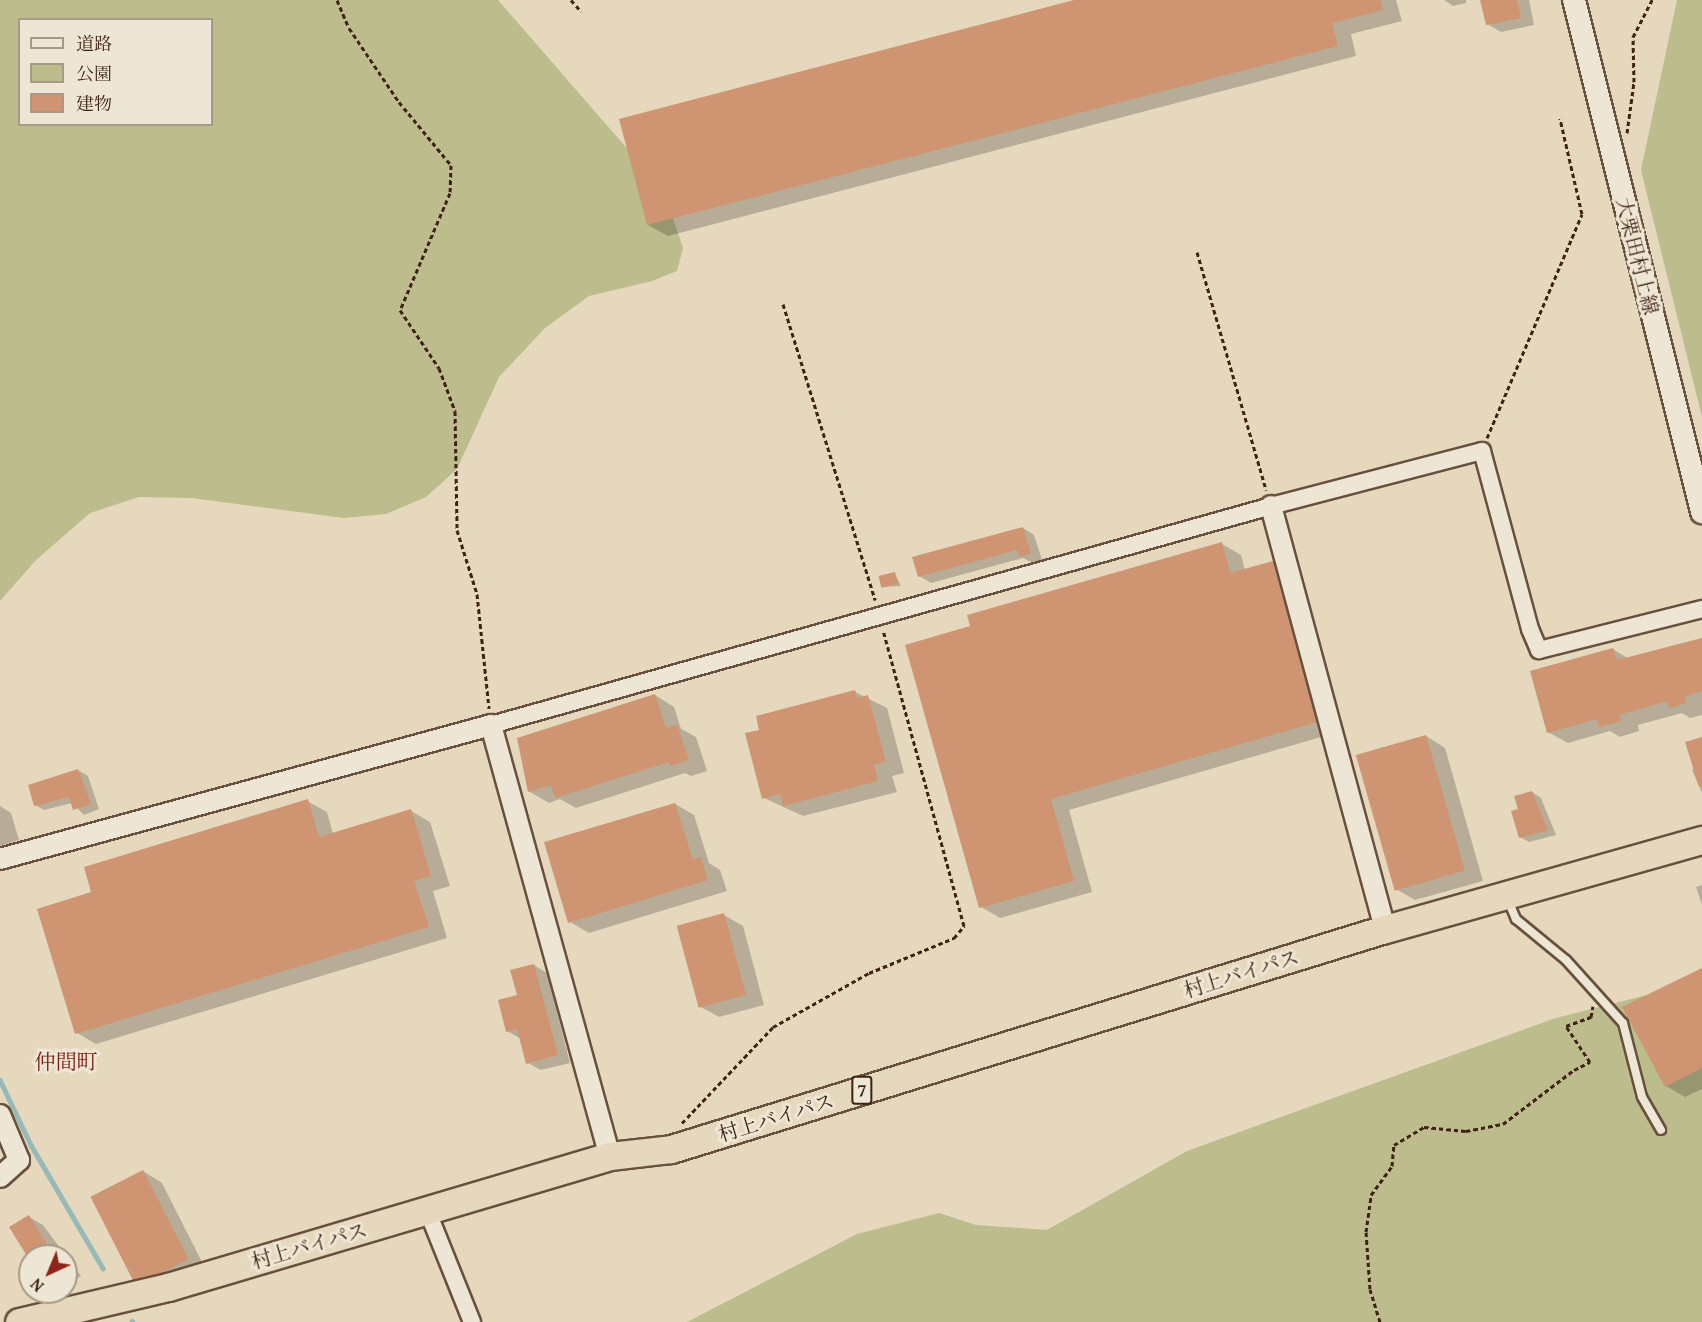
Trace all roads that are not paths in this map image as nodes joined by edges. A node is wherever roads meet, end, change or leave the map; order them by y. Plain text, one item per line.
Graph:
1 (1574, 0) edge
2 (1271, 506) junction
3 (1702, 512) edge
4 (1702, 609) edge
5 (491, 725) junction
6 (1702, 840) edge
7 (0, 859) edge
8 (1506, 895) junction
9 (1385, 929) junction
10 (0, 1115) edge
11 (1662, 1130) dead end
12 (610, 1156) junction
13 (0, 1177) edge
14 (427, 1210) junction
15 (19, 1322) edge
16 (472, 1322) edge

1 - 3 main road, 大栗田村上線
2 - 4 street
2 - 5 street
2 - 9 street
5 - 7 street
5 - 12 street
6 - 8 highway, 村上バイパス / 7
8 - 9 highway, 村上バイパス / 7
8 - 11 lane
9 - 12 highway, 村上バイパス / 7
10 - 13 street
12 - 14 highway, 村上バイパス / 7
14 - 15 highway, 村上バイパス / 7
14 - 16 street

